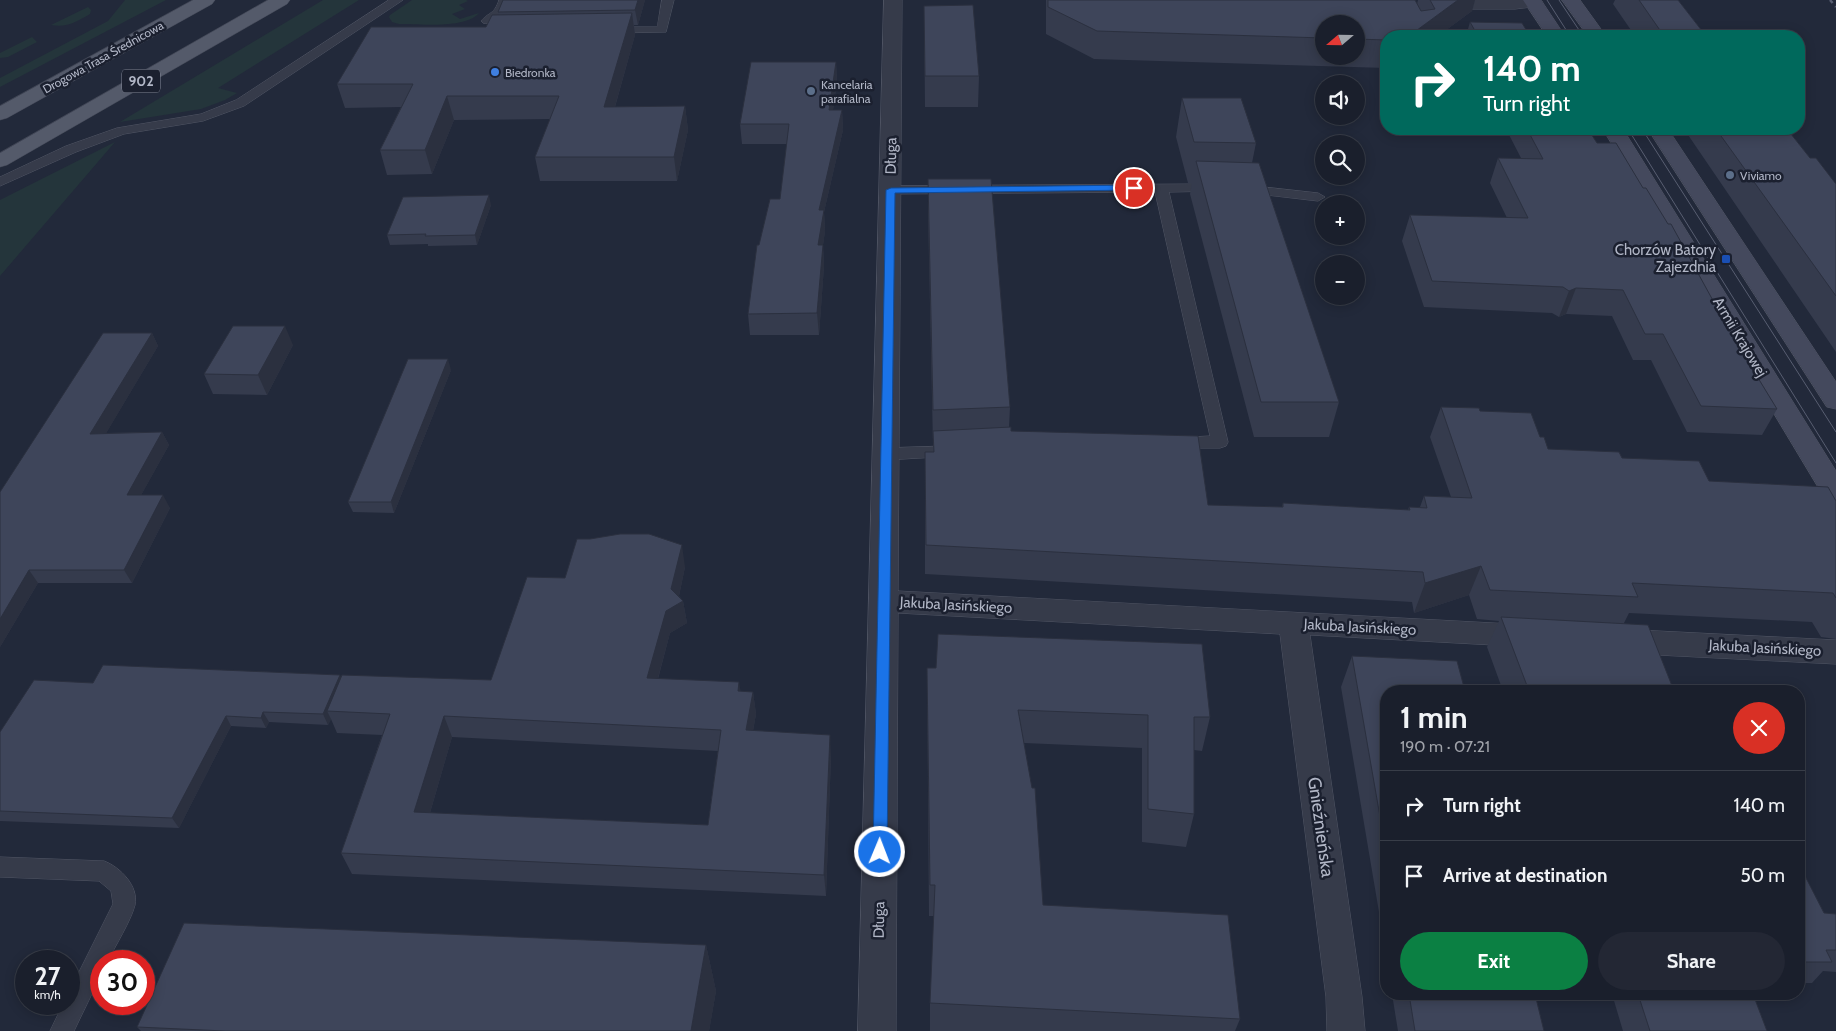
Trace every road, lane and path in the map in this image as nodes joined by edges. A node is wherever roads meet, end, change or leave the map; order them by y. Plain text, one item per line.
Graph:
1 (206, 0) edge
2 (281, 0) edge
3 (397, 0) edge
4 (506, 0) edge
5 (668, 0) edge
6 (893, 0) edge
7 (1570, 0) edge
8 (1538, 1) edge
9 (1423, 4) dead end
10 (487, 21) edge
11 (1553, 30) edge
12 (1592, 30) edge
13 (596, 31) edge
14 (370, 34) edge
15 (341, 35) junction
16 (0, 114) edge
17 (1617, 135) edge
18 (1662, 135) edge
19 (0, 161) edge
20 (0, 182) edge
21 (1161, 189) junction
22 (891, 190) junction
23 (1315, 197) edge
24 (1836, 401) edge
25 (1163, 443) edge
26 (963, 452) edge
27 (886, 454) junction
28 (1836, 494) edge
29 (884, 601) junction
30 (1293, 623) junction
31 (1560, 638) edge
32 (1589, 639) edge
33 (1836, 652) edge
34 (0, 868) edge
35 (62, 1031) edge
36 (877, 1031) edge
37 (1346, 1031) edge

1 - 16 main road, Drogowa Trasa Średnicowa / 902
2 - 19 main road, 902
3 - 15 lane
4 - 10 lane
5 - 13 lane
6 - 22 street, Długa
7 - 12 street
8 - 9 street
8 - 11 street
14 - 15 lane
15 - 20 lane
17 - 28 street, Armii Krajowej
18 - 24 street
21 - 22 lane
21 - 23 lane
21 - 25 lane
22 - 27 street, Długa
26 - 27 lane
27 - 29 street, Długa
29 - 30 street, Jakuba Jasińskiego
29 - 36 street, Długa
30 - 31 street, Jakuba Jasińskiego
30 - 37 street, Gnieźnieńska
32 - 33 street, Jakuba Jasińskiego
34 - 35 lane

